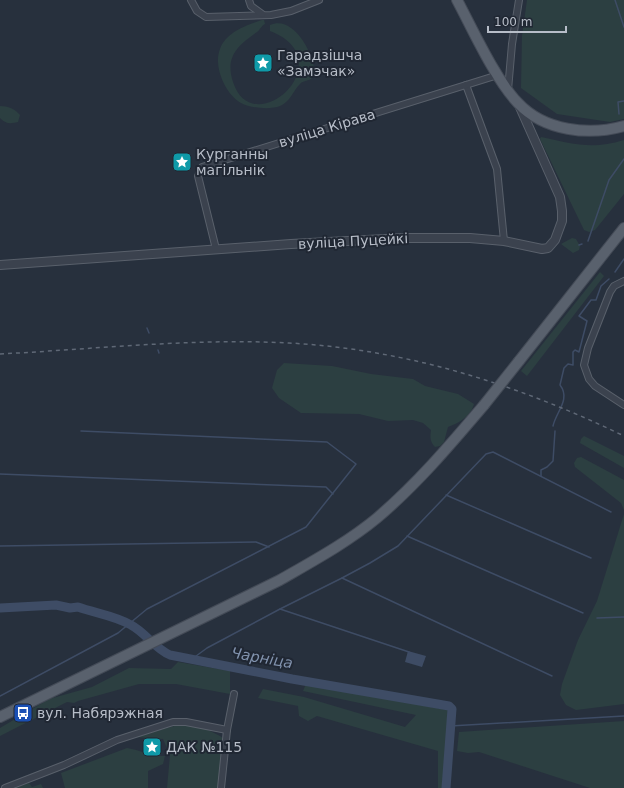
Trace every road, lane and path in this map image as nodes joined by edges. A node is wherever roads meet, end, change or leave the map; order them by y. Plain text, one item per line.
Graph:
1 (191, 0) edge
2 (249, 0) edge
3 (319, 0) edge
4 (457, 0) edge
5 (519, 0) edge
6 (262, 14) junction
7 (498, 75) junction
8 (466, 85) junction
9 (508, 90) junction
10 (519, 104) junction
11 (624, 126) edge
12 (624, 228) edge
13 (504, 241) junction
14 (216, 249) junction
15 (0, 265) edge
16 (624, 281) edge
17 (624, 405) edge
18 (234, 694) dead end
19 (0, 717) edge
20 (227, 730) junction
21 (5, 788) edge
22 (221, 788) edge

1 - 6 street
2 - 6 street
3 - 6 street
4 - 7 main road
5 - 9 street
7 - 8 street, вуліца Кірава
7 - 9 main road
8 - 13 street
8 - 14 street, вуліца Кірава
9 - 10 main road
10 - 11 main road
10 - 13 street, вуліца Пуцейкі
12 - 19 main road, bridge
13 - 14 street, вуліца Пуцейкі
14 - 15 street, вуліца Пуцейкі
16 - 17 street
18 - 20 street
20 - 21 street
20 - 22 street

